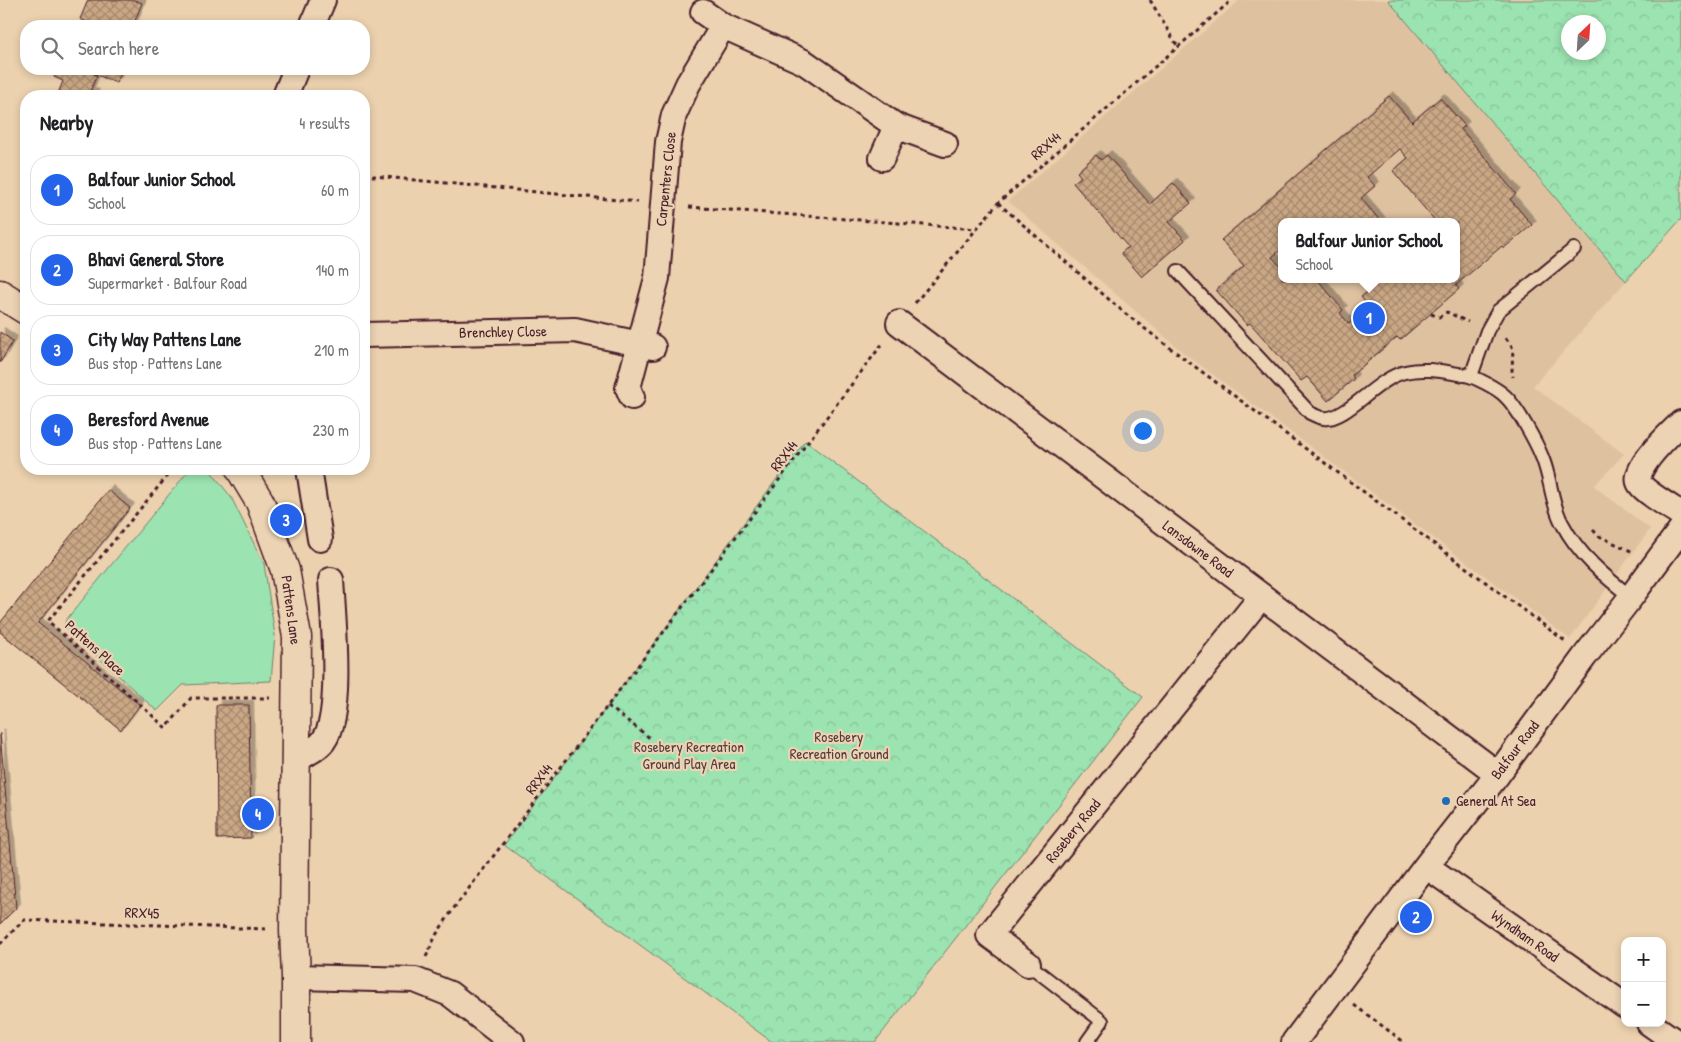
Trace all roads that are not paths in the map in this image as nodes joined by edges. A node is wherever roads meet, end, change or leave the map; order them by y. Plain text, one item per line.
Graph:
1 (323, 0) edge
2 (702, 12) dead end
3 (315, 20) edge
4 (723, 26) junction
5 (294, 75) edge
6 (287, 90) edge
7 (896, 126) junction
8 (945, 144) dead end
9 (882, 158) dead end
10 (1574, 248) dead end
11 (1178, 271) dead end
12 (0, 294) edge
13 (20, 306) edge
14 (899, 323) road end
15 (370, 335) edge
16 (647, 345) junction
17 (1471, 376) junction
18 (632, 397) dead end
19 (1681, 423) edge
20 (244, 475) edge
21 (311, 475) edge
22 (1681, 514) edge
23 (1681, 528) edge
24 (320, 539) dead end
25 (331, 580) dead end
26 (1261, 596) junction
27 (1632, 597) junction
28 (296, 760) junction
29 (1498, 774) junction
30 (1426, 866) junction
31 (1028, 964) joint
32 (296, 977) junction
33 (1621, 1003) edge
34 (1655, 1027) edge
35 (296, 1042) edge
36 (512, 1042) edge
37 (1087, 1042) edge
38 (1294, 1042) edge
39 (1676, 1042) edge

1 - 3 street
2 - 4 street
4 - 7 street
4 - 16 street, Carpenters Close
5 - 6 street
7 - 8 street
7 - 9 street
10 - 17 lane
11 - 17 lane
12 - 13 street
14 - 26 street, Lansdowne Road
15 - 16 street, Brenchley Close
16 - 18 street
17 - 27 lane
19 - 22 street
20 - 28 street, Pattens Lane
21 - 24 street
23 - 27 street, Balfour Road
25 - 28 street
26 - 29 street, Lansdowne Road
26 - 31 street, Rosebery Road
27 - 29 street, Balfour Road
28 - 32 street, Pattens Lane
29 - 30 street, Balfour Road
30 - 33 street, Wyndham Road
30 - 38 street, Balfour Road
31 - 37 lane, Rosebery Road
32 - 35 street, Pattens Lane
32 - 36 street
34 - 39 street

